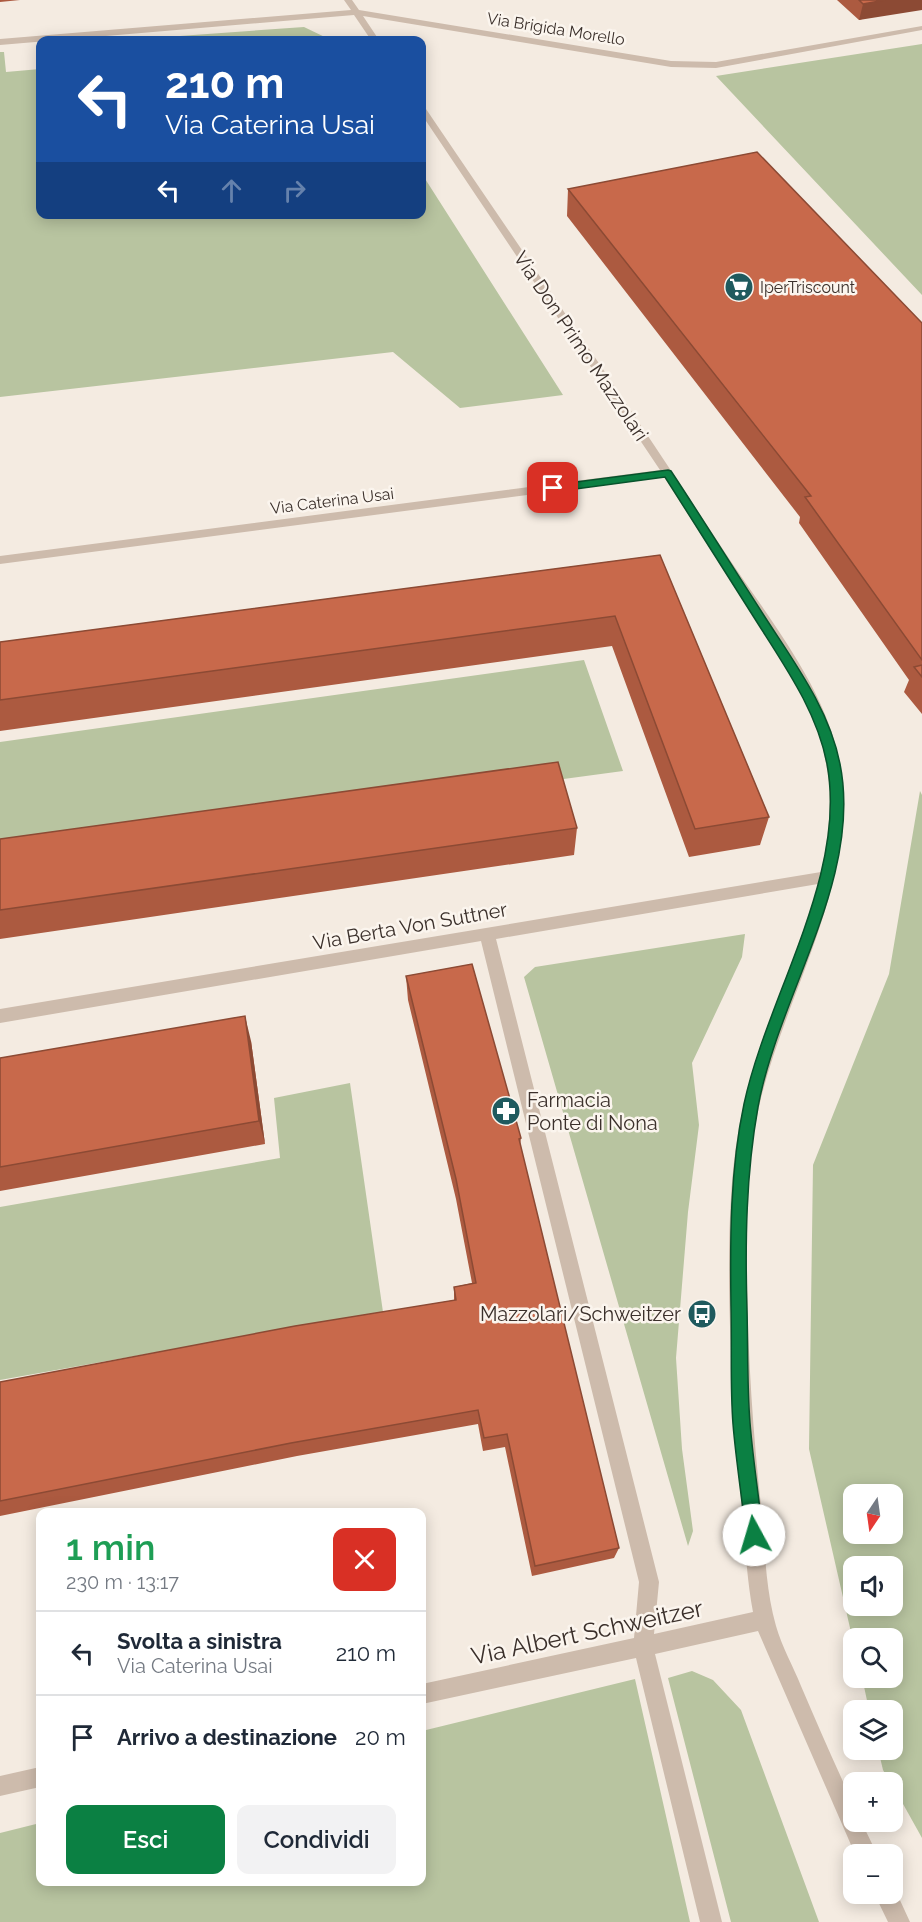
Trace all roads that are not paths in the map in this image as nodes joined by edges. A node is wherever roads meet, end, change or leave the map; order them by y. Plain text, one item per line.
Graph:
1 (348, 0) edge
2 (355, 12) junction
3 (922, 28) edge
4 (71, 36) edge
5 (372, 36) edge
6 (36, 39) edge
7 (0, 42) edge
8 (426, 115) edge
9 (668, 473) junction
10 (0, 560) edge
11 (826, 877) junction
12 (487, 934) junction
13 (0, 1016) edge
14 (764, 1620) junction
15 (643, 1645) junction
16 (426, 1693) edge
17 (36, 1778) edge
18 (0, 1786) edge
19 (861, 1844) edge
20 (890, 1904) edge
21 (711, 1922) edge
22 (899, 1922) edge

1 - 2 street
2 - 3 street, Via Brigida Morello
2 - 4 street, Via Brigida Morello
2 - 5 street
6 - 7 street, Via Brigida Morello
8 - 9 street, Via Don Primo Mazzolari
9 - 10 street, Via Caterina Usai
9 - 11 street, Via Don Primo Mazzolari
11 - 12 street, Via Berta Von Suttner
11 - 14 street, Via Don Primo Mazzolari
12 - 13 street, Via Berta Von Suttner
12 - 15 street
14 - 15 street, Via Albert Schweitzer
14 - 19 street, Via Don Primo Mazzolari
15 - 16 street, Via Albert Schweitzer
15 - 21 street
17 - 18 street
20 - 22 street

